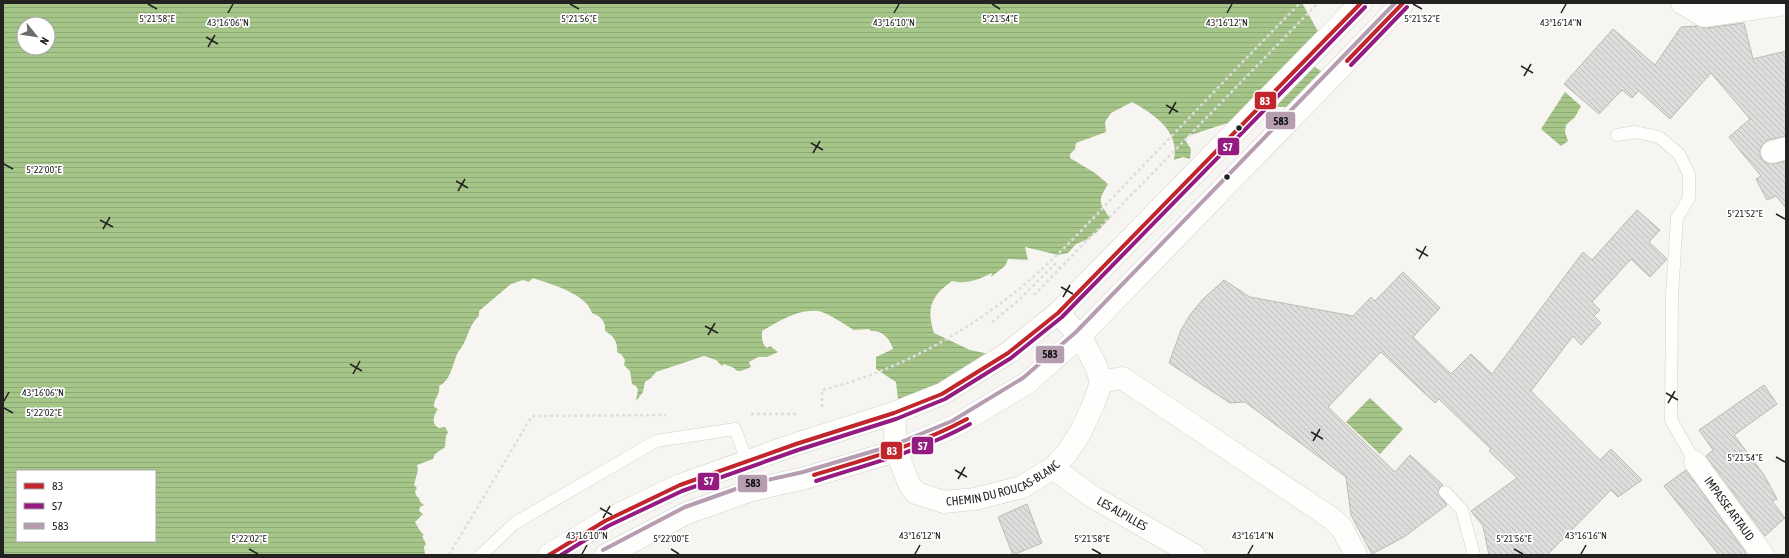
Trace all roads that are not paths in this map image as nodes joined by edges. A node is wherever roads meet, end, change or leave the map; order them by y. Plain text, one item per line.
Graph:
1 (1361, 3) edge
2 (1403, 3) edge
3 (1682, 3) edge
4 (1786, 4) edge
5 (1616, 135) dead end
6 (1058, 312) junction
7 (1080, 336) junction
8 (1101, 382) junction
9 (886, 416) junction
10 (896, 451) junction
11 (747, 461) junction
12 (1695, 462) joint
13 (1052, 468) junction
14 (1446, 492) dead end
15 (481, 555) edge
16 (549, 555) edge
17 (606, 555) edge
18 (1194, 555) edge
19 (1356, 555) edge
20 (1474, 555) edge
21 (1763, 555) edge

1 - 6 main road
2 - 7 main road
3 - 4 main road
5 - 12 lane
6 - 7 main road
6 - 9 main road
7 - 8 main road
7 - 10 main road
8 - 13 main road, CHEMIN DU ROUCAS-BLANC
8 - 19 main road
9 - 10 main road, CHEMIN DU ROUCAS-BLANC
9 - 11 main road
10 - 13 main road, CHEMIN DU ROUCAS-BLANC
10 - 17 main road
11 - 15 lane
11 - 16 main road
12 - 21 main road, IMPASSE ARTAUD
13 - 18 main road, LES ALPILLES
14 - 20 lane

